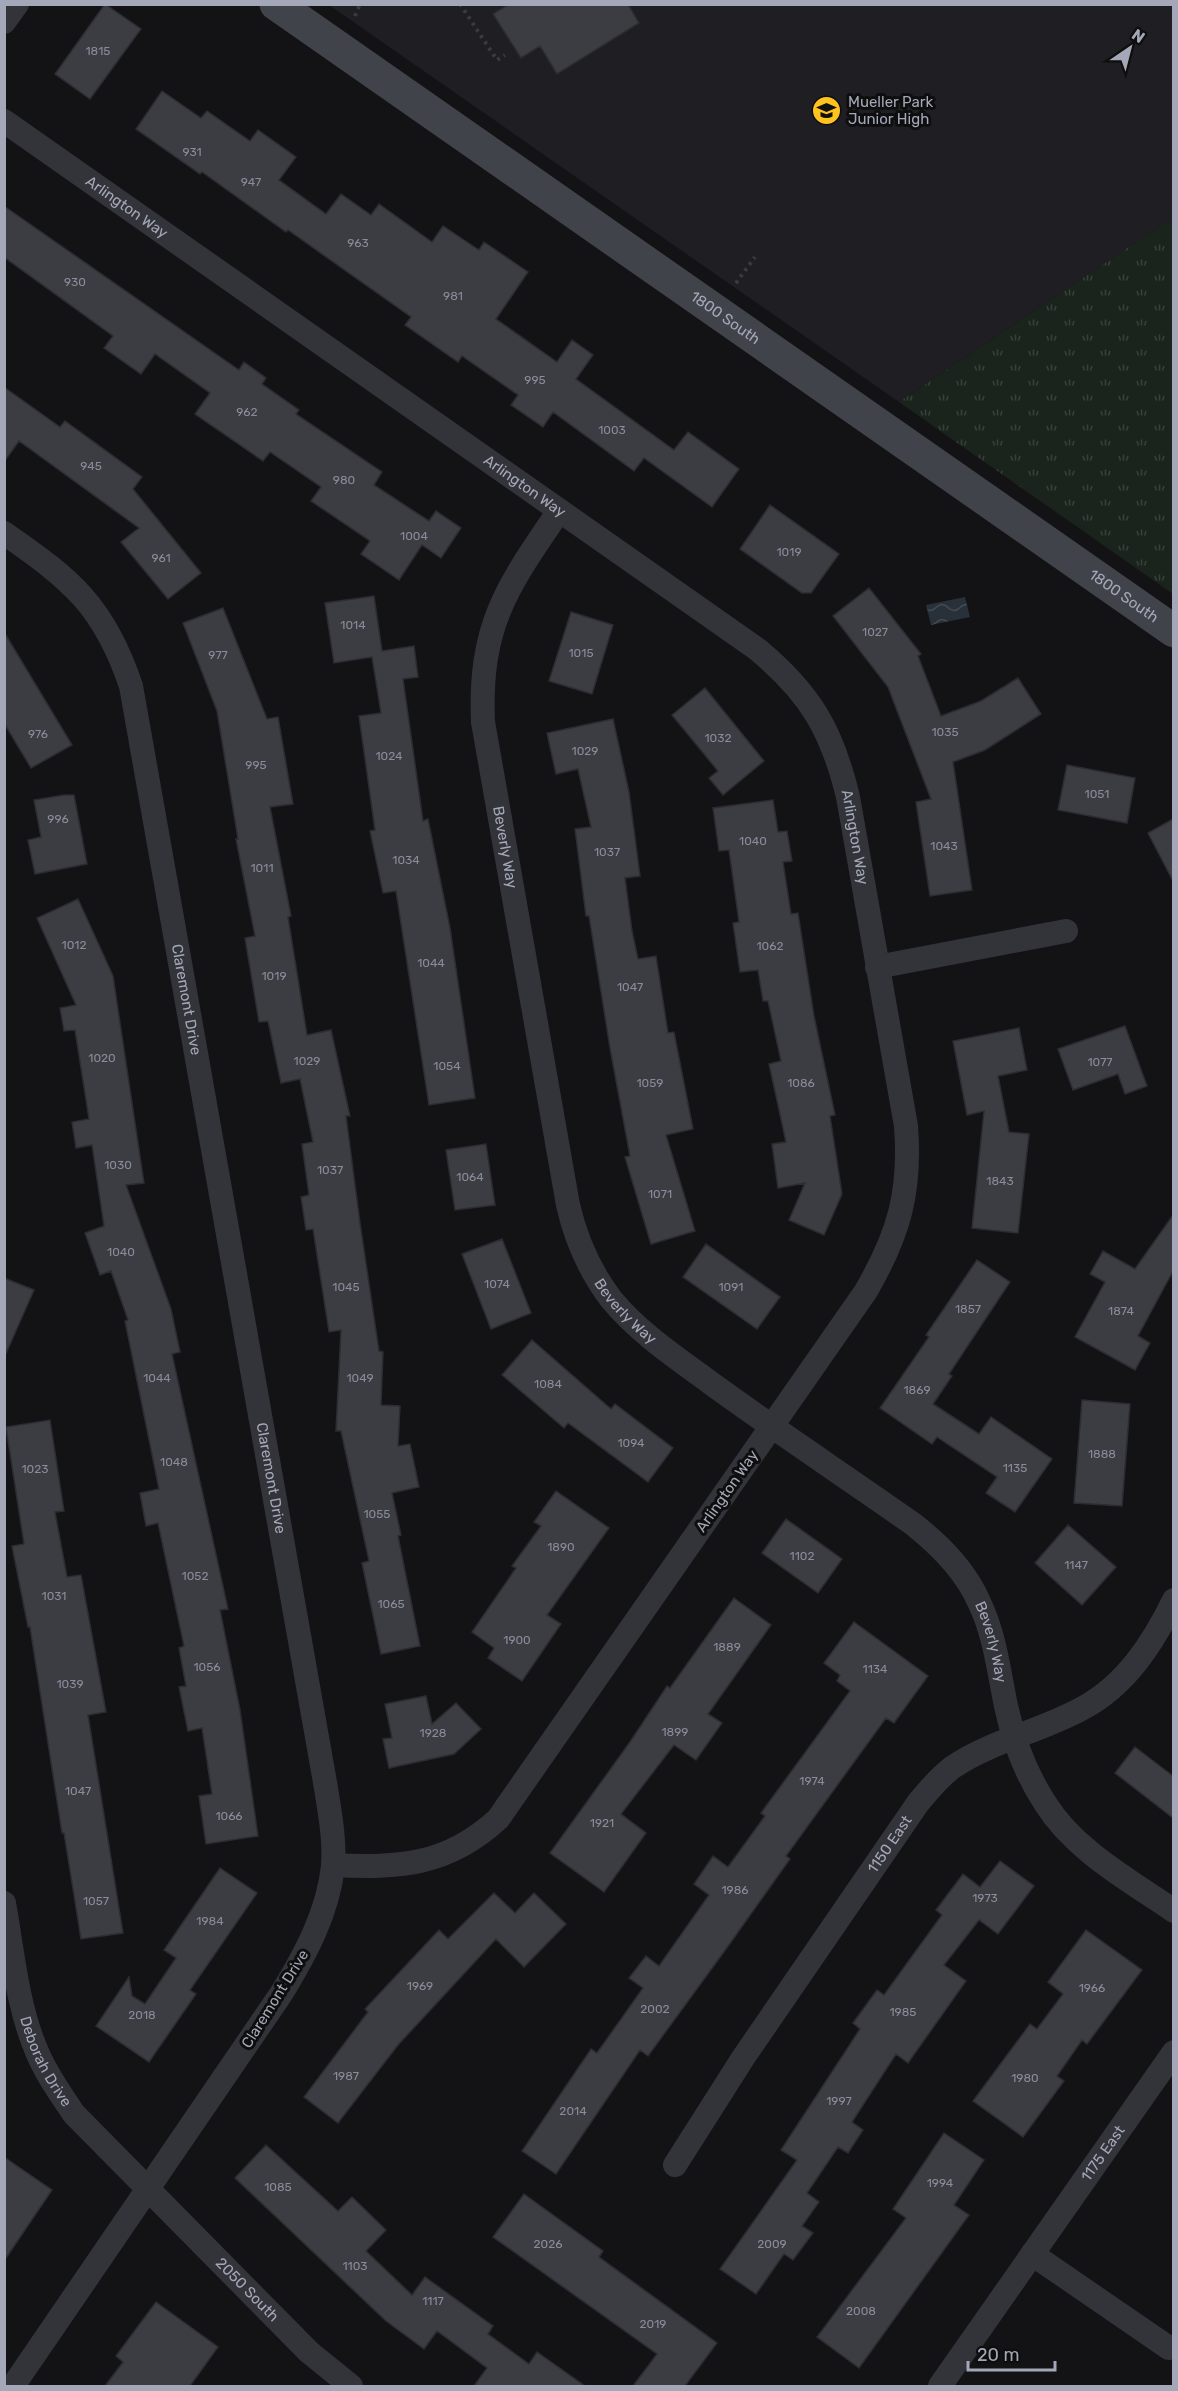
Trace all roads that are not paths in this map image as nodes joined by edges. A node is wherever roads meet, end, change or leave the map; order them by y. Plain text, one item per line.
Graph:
1 (17, 4) edge
2 (276, 4) edge
3 (4, 22) edge
4 (4, 121) edge
5 (559, 511) junction
6 (4, 533) edge
7 (1173, 631) edge
8 (1066, 932) dead end
9 (877, 967) junction
10 (772, 1426) junction
11 (1173, 1600) edge
12 (1014, 1738) junction
13 (333, 1865) junction
14 (4, 1903) edge
15 (1173, 1911) edge
16 (1173, 2052) edge
17 (675, 2165) dead end
18 (147, 2190) junction
19 (1032, 2254) junction
20 (1169, 2348) dead end
21 (13, 2386) edge
22 (351, 2386) edge
23 (940, 2386) edge

1 - 3 street
2 - 7 main road, 1800 South
4 - 5 street, Arlington Way
5 - 9 street, Arlington Way
5 - 10 street, Beverly Way
6 - 13 street, Claremont Drive
8 - 9 street
9 - 10 street, Arlington Way
10 - 12 street, Beverly Way
10 - 13 street, Arlington Way
11 - 12 street, 1150 East
12 - 15 street, Beverly Way
12 - 17 street, 1150 East
13 - 18 street, Claremont Drive
14 - 18 street, Deborah Drive
16 - 19 street, 1175 East
18 - 21 street, Claremont Drive
18 - 22 street, 2050 South
19 - 20 street
19 - 23 street, 1175 East

